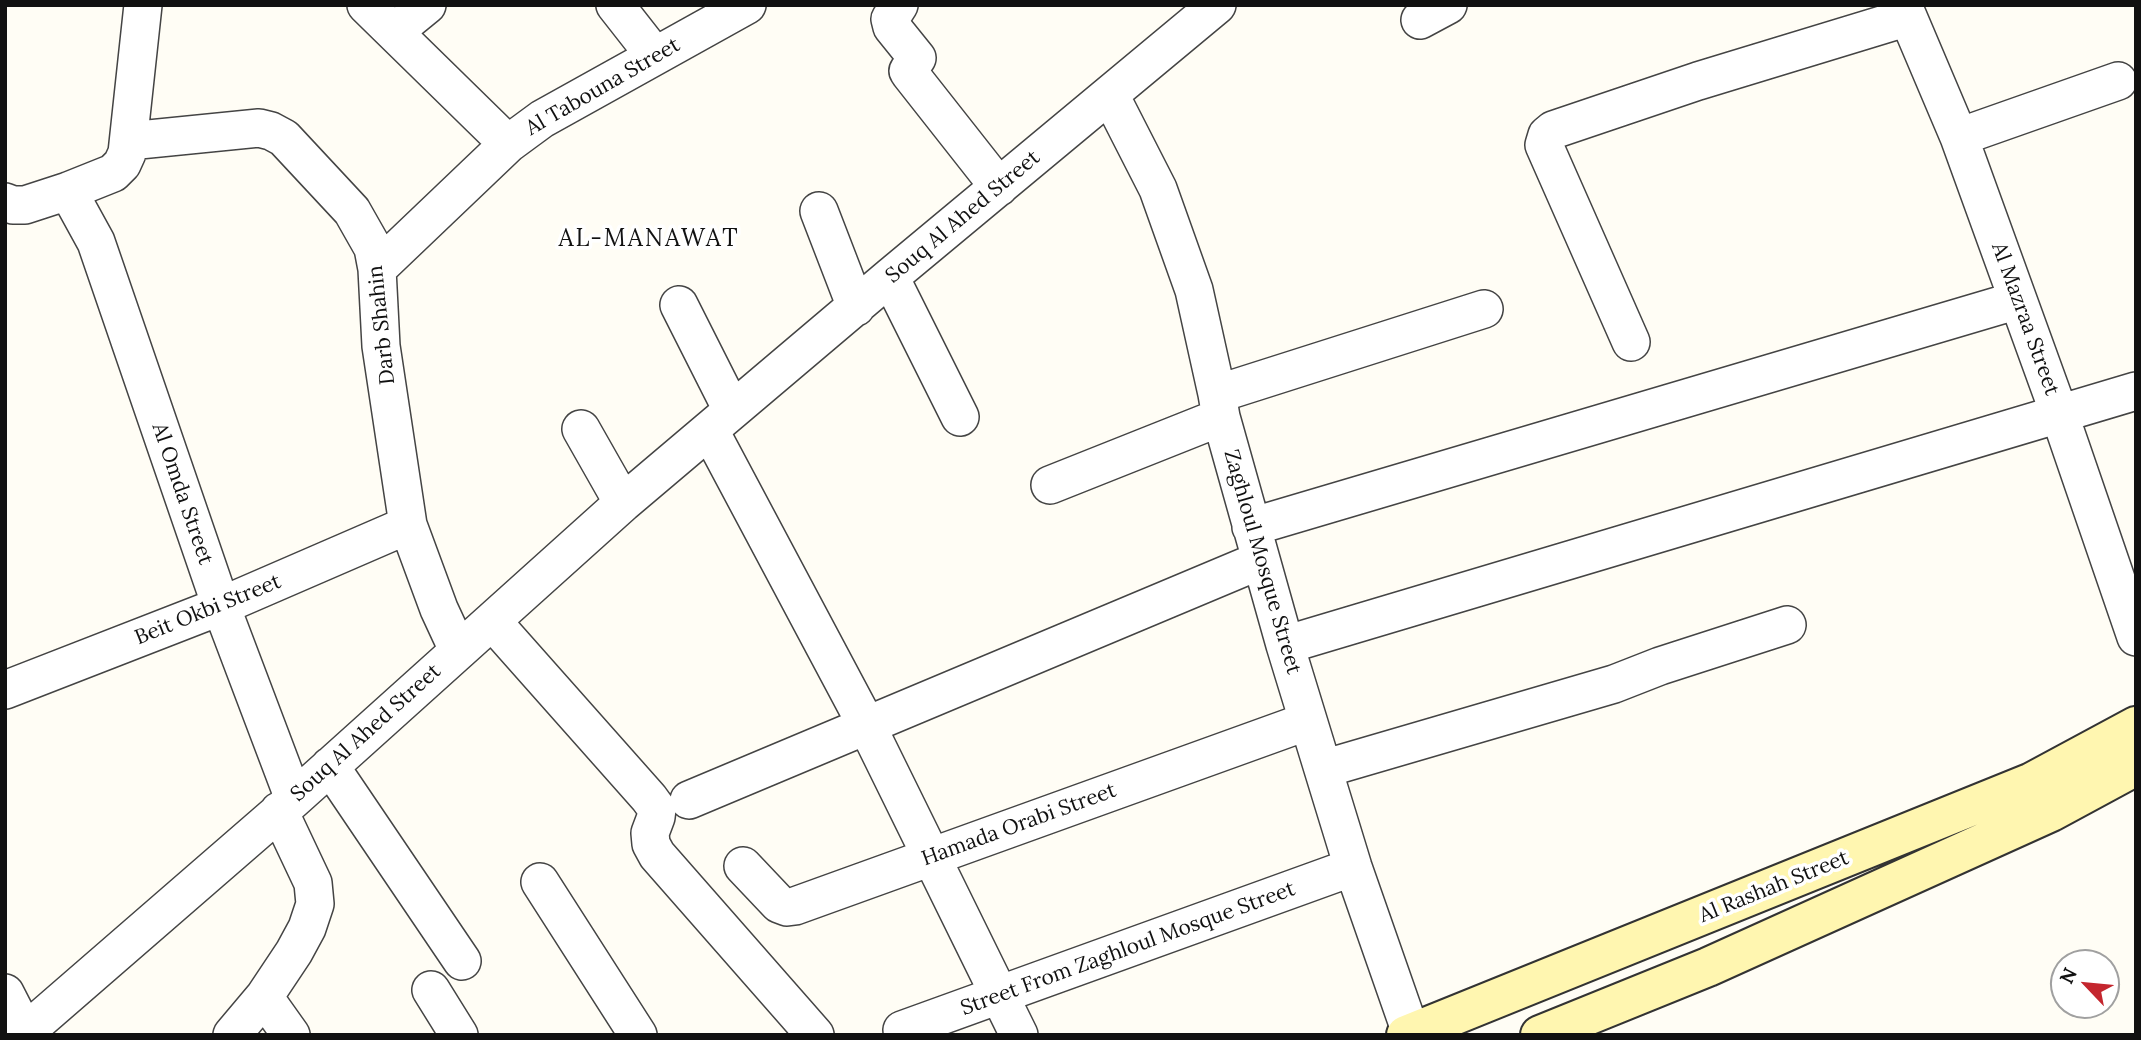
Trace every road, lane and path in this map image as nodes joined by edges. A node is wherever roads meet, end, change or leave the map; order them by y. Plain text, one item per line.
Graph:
1 (143, 5) edge
2 (366, 5) edge
3 (427, 5) edge
4 (615, 5) edge
5 (747, 5) edge
6 (900, 5) edge
7 (1217, 5) edge
8 (1905, 11) edge
9 (394, 32) junction
10 (655, 56) junction
11 (2118, 81) dead end
12 (1110, 95) junction
13 (1959, 137) junction
14 (128, 141) junction
15 (508, 144) junction
16 (999, 187) junction
17 (68, 191) junction
18 (5, 202) edge
19 (819, 211) dead end
20 (377, 269) junction
21 (890, 277) junction
22 (2018, 300) junction
23 (679, 305) dead end
24 (856, 307) junction
25 (1484, 309) dead end
26 (1631, 342) dead end
27 (2136, 391) edge
28 (1219, 405) junction
29 (2059, 413) junction
30 (960, 416) dead end
31 (721, 420) junction
32 (582, 429) dead end
33 (1050, 485) dead end
34 (624, 503) junction
35 (408, 525) junction
36 (1256, 543) junction
37 (220, 606) junction
38 (492, 621) junction
39 (1787, 625) dead end
40 (2136, 637) edge
41 (1285, 645) junction
42 (458, 650) junction
43 (5, 690) edge
44 (1308, 721) junction
45 (867, 726) junction
46 (2136, 726) edge
47 (330, 766) junction
48 (2136, 766) edge
49 (1323, 769) junction
50 (689, 800) dead end
51 (287, 805) junction
52 (931, 857) junction
53 (743, 866) dead end
54 (1353, 867) junction
55 (540, 882) dead end
56 (462, 961) dead end
57 (431, 990) dead end
58 (5, 993) edge
59 (999, 995) junction
60 (264, 997) junction
61 (902, 1030) dead end
62 (24, 1033) edge
63 (1409, 1034) edge
64 (232, 1035) edge
65 (291, 1035) edge
66 (459, 1035) edge
67 (638, 1035) edge
68 (815, 1035) edge
69 (1019, 1035) edge
70 (1540, 1035) edge

1 - 14 street
2 - 9 street
3 - 9 street
4 - 10 street
5 - 10 street, Al Tabouna Street
6 - 16 street
7 - 12 street, Souq Al Ahed Street
8 - 13 street, Al Mazraa Street
8 - 26 street
9 - 15 street
10 - 15 street, Al Tabouna Street
11 - 13 street
12 - 16 street, Souq Al Ahed Street
12 - 28 street, Zaghloul Mosque Street
13 - 22 street, Al Mazraa Street
14 - 17 street
14 - 20 street, Darb Shahin
15 - 20 street, Al Tabouna Street
16 - 21 street, Souq Al Ahed Street
17 - 18 street
17 - 37 street, Al Omda Street
19 - 24 street
20 - 35 street, Darb Shahin
21 - 24 street, Souq Al Ahed Street
21 - 30 street
22 - 29 street, Al Mazraa Street
22 - 36 street
23 - 31 street
24 - 31 street, Souq Al Ahed Street
25 - 28 street
27 - 29 street
28 - 33 street
28 - 36 street, Zaghloul Mosque Street
29 - 40 street, Al Mazraa Street
29 - 41 street
31 - 34 street, Souq Al Ahed Street
31 - 45 street
32 - 34 street
34 - 38 street, Souq Al Ahed Street
35 - 37 street, Beit Okbi Street
35 - 42 street, Darb Shahin
36 - 41 street, Zaghloul Mosque Street
36 - 45 street
37 - 43 street, Beit Okbi Street
37 - 51 street, Al Omda Street
38 - 42 street, Souq Al Ahed Street
38 - 68 street
39 - 49 street
41 - 44 street, Zaghloul Mosque Street
42 - 47 street, Souq Al Ahed Street
44 - 49 street, Zaghloul Mosque Street
44 - 52 street, Hamada Orabi Street
45 - 50 street
45 - 52 street
46 - 63 street, Al Rashah Street
47 - 51 street, Souq Al Ahed Street
47 - 56 street
48 - 70 street, Al Rashah Street
49 - 54 street, Zaghloul Mosque Street
51 - 60 street, Al Omda Street
51 - 62 street, Souq Al Ahed Street
52 - 53 street, Hamada Orabi Street
52 - 59 street
54 - 59 street, Street From Zaghloul Mosque Street
54 - 63 street, Zaghloul Mosque Street
55 - 67 street
57 - 66 street
58 - 62 street
59 - 61 street, Street From Zaghloul Mosque Street
59 - 69 street
60 - 64 street, Al Omda Street
60 - 65 street

